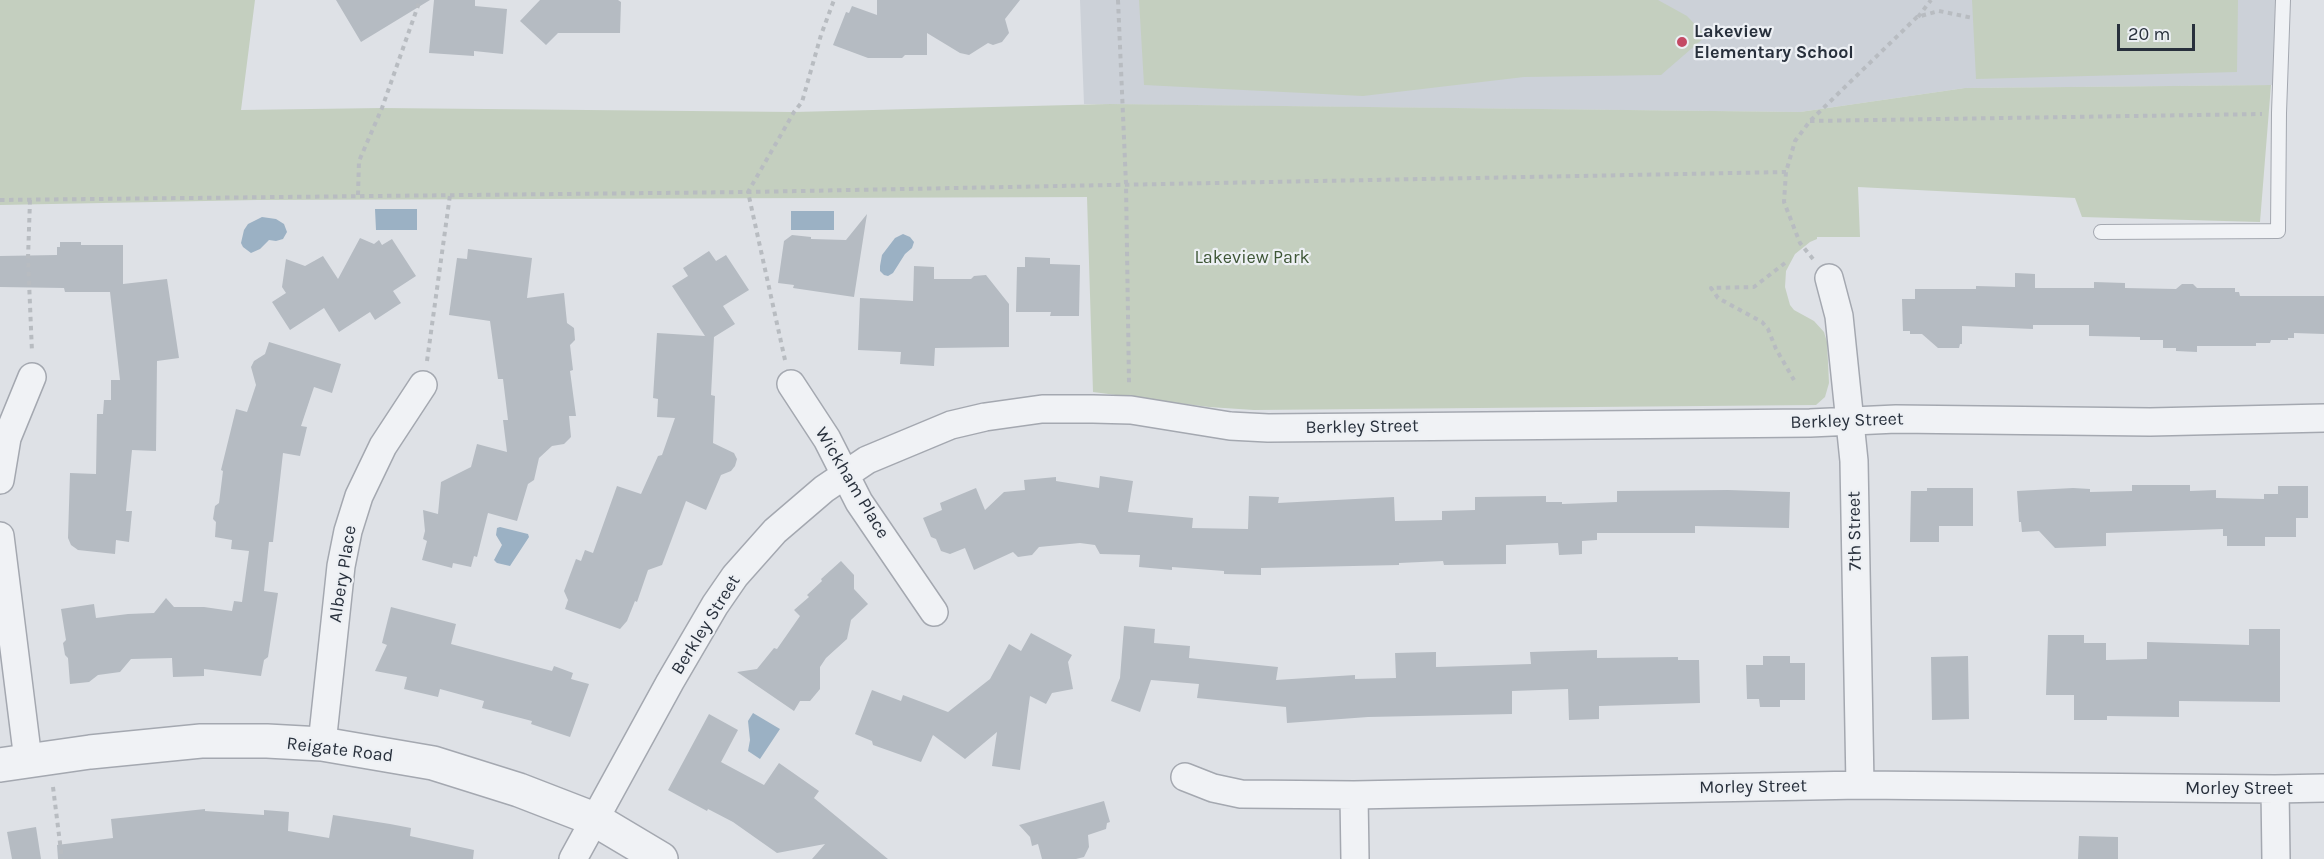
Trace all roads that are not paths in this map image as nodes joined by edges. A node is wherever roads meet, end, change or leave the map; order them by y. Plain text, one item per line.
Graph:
1 (2283, 0) edge
2 (2102, 232) dead end
3 (1829, 278) road end
4 (32, 377) road end
5 (791, 384) road end
6 (423, 385) road end
7 (2324, 418) edge
8 (1851, 420) junction
9 (845, 474) junction
10 (0, 480) edge
11 (0, 537) edge
12 (934, 612) dead end
13 (322, 744) junction
14 (14, 763) edge
15 (1185, 777) dead end
16 (1860, 785) junction
17 (2324, 788) edge
18 (2275, 789) junction
19 (1354, 795) junction
20 (594, 819) junction
21 (573, 859) edge
22 (661, 859) edge
23 (1355, 859) edge
24 (2276, 859) edge

1 - 2 lane
3 - 8 street, 7th Street
4 - 10 street
5 - 9 street, Wickham Place
6 - 13 street, Albery Place
7 - 8 street, Berkley Street
8 - 9 street, Berkley Street
8 - 16 street, 7th Street
9 - 12 street, Wickham Place
9 - 20 street, Berkley Street
11 - 14 street
13 - 14 street, Reigate Road
13 - 20 street, Reigate Road
15 - 19 street, Morley Street
16 - 18 street, Morley Street
16 - 19 street, Morley Street
17 - 18 street, Morley Street
18 - 24 street
19 - 23 street
20 - 21 street, Berkley Street
20 - 22 street, Reigate Road

